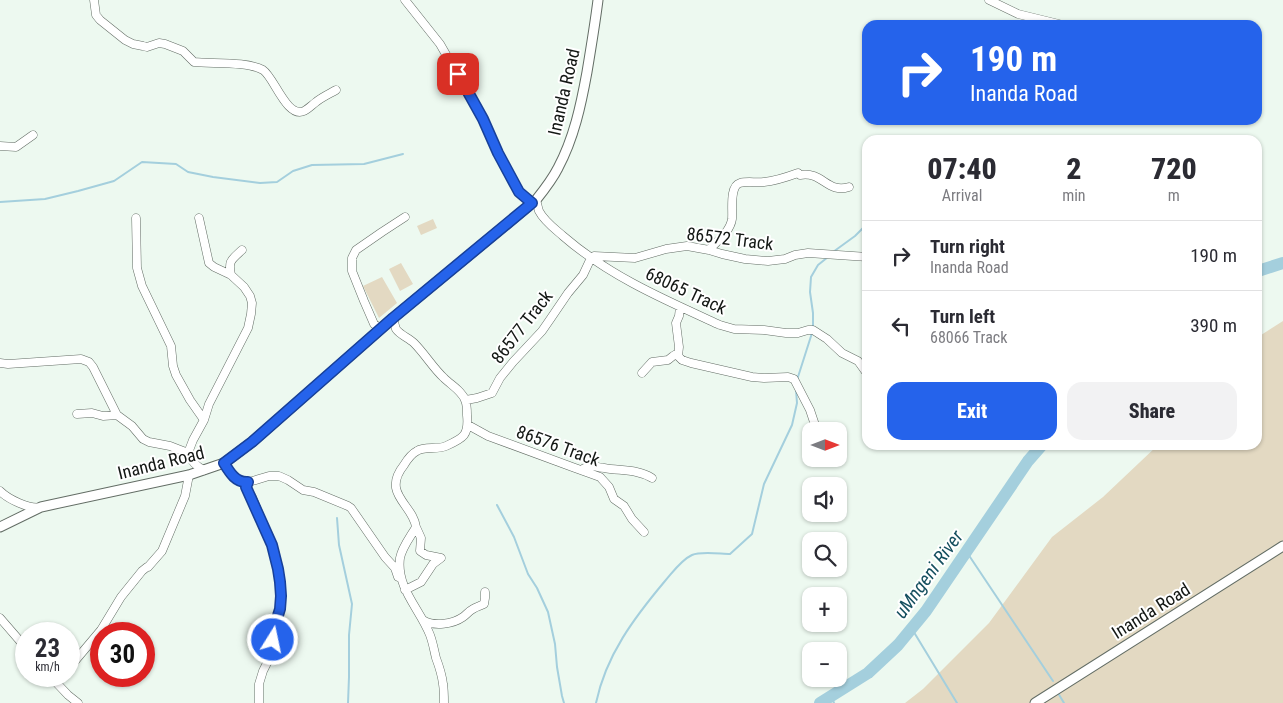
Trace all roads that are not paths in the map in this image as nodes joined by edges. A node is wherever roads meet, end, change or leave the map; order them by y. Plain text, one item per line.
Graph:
1 (94, 0) edge
2 (405, 0) edge
3 (598, 0) edge
4 (989, 0) edge
5 (1043, 20) edge
6 (336, 90) dead end
7 (33, 135) dead end
8 (0, 146) edge
9 (849, 188) dead end
10 (534, 201) junction
11 (405, 217) dead end
12 (136, 218) dead end
13 (199, 218) dead end
14 (242, 250) dead end
15 (709, 250) junction
16 (862, 256) edge
17 (591, 258) junction
18 (231, 275) junction
19 (680, 307) junction
20 (393, 318) junction
21 (381, 329) junction
22 (678, 353) junction
23 (0, 363) edge
24 (862, 367) edge
25 (642, 373) dead end
26 (466, 400) junction
27 (78, 414) dead end
28 (117, 415) junction
29 (204, 420) junction
30 (814, 422) edge
31 (468, 425) junction
32 (188, 453) junction
33 (224, 463) junction
34 (204, 470) junction
35 (581, 470) junction
36 (189, 475) junction
37 (652, 478) dead end
38 (248, 482) junction
39 (0, 491) edge
40 (41, 507) junction
41 (0, 527) edge
42 (416, 527) junction
43 (644, 532) dead end
44 (1283, 546) edge
45 (404, 587) junction
46 (485, 592) dead end
47 (0, 618) edge
48 (423, 620) junction
49 (15, 635) edge
50 (80, 655) edge
51 (64, 687) edge
52 (78, 703) edge
53 (259, 703) edge
54 (444, 703) edge
55 (1035, 703) edge

1 - 6 street
2 - 10 street, 68065 Track
3 - 10 street, Inanda Road
4 - 5 street
7 - 8 street
9 - 15 street
10 - 17 street, 68065 Track
10 - 20 street, Inanda Road
11 - 21 street
12 - 29 street
13 - 18 street
14 - 18 street
15 - 16 street, 86572 Track
15 - 17 street, 86572 Track
17 - 19 street, 68065 Track
17 - 26 street, 86577 Track
18 - 29 street
19 - 22 street
19 - 24 street, 68065 Track
20 - 21 street, Inanda Road
20 - 26 street
21 - 33 street, Inanda Road
22 - 25 street
22 - 30 street
23 - 28 street
26 - 31 street
27 - 28 street
28 - 32 street
29 - 32 street
31 - 35 street, 86576 Track
31 - 42 street
32 - 34 street
33 - 34 street, Inanda Road
33 - 38 street
34 - 36 street, Inanda Road
35 - 37 street
35 - 43 street, 86576 Track
36 - 40 street, Inanda Road
36 - 50 street
38 - 45 street
38 - 53 street
39 - 40 street
40 - 41 street, Inanda Road
42 - 45 street
42 - 45 street
44 - 55 street, Inanda Road
45 - 48 street
46 - 48 street
47 - 49 street
48 - 54 street
51 - 52 street

